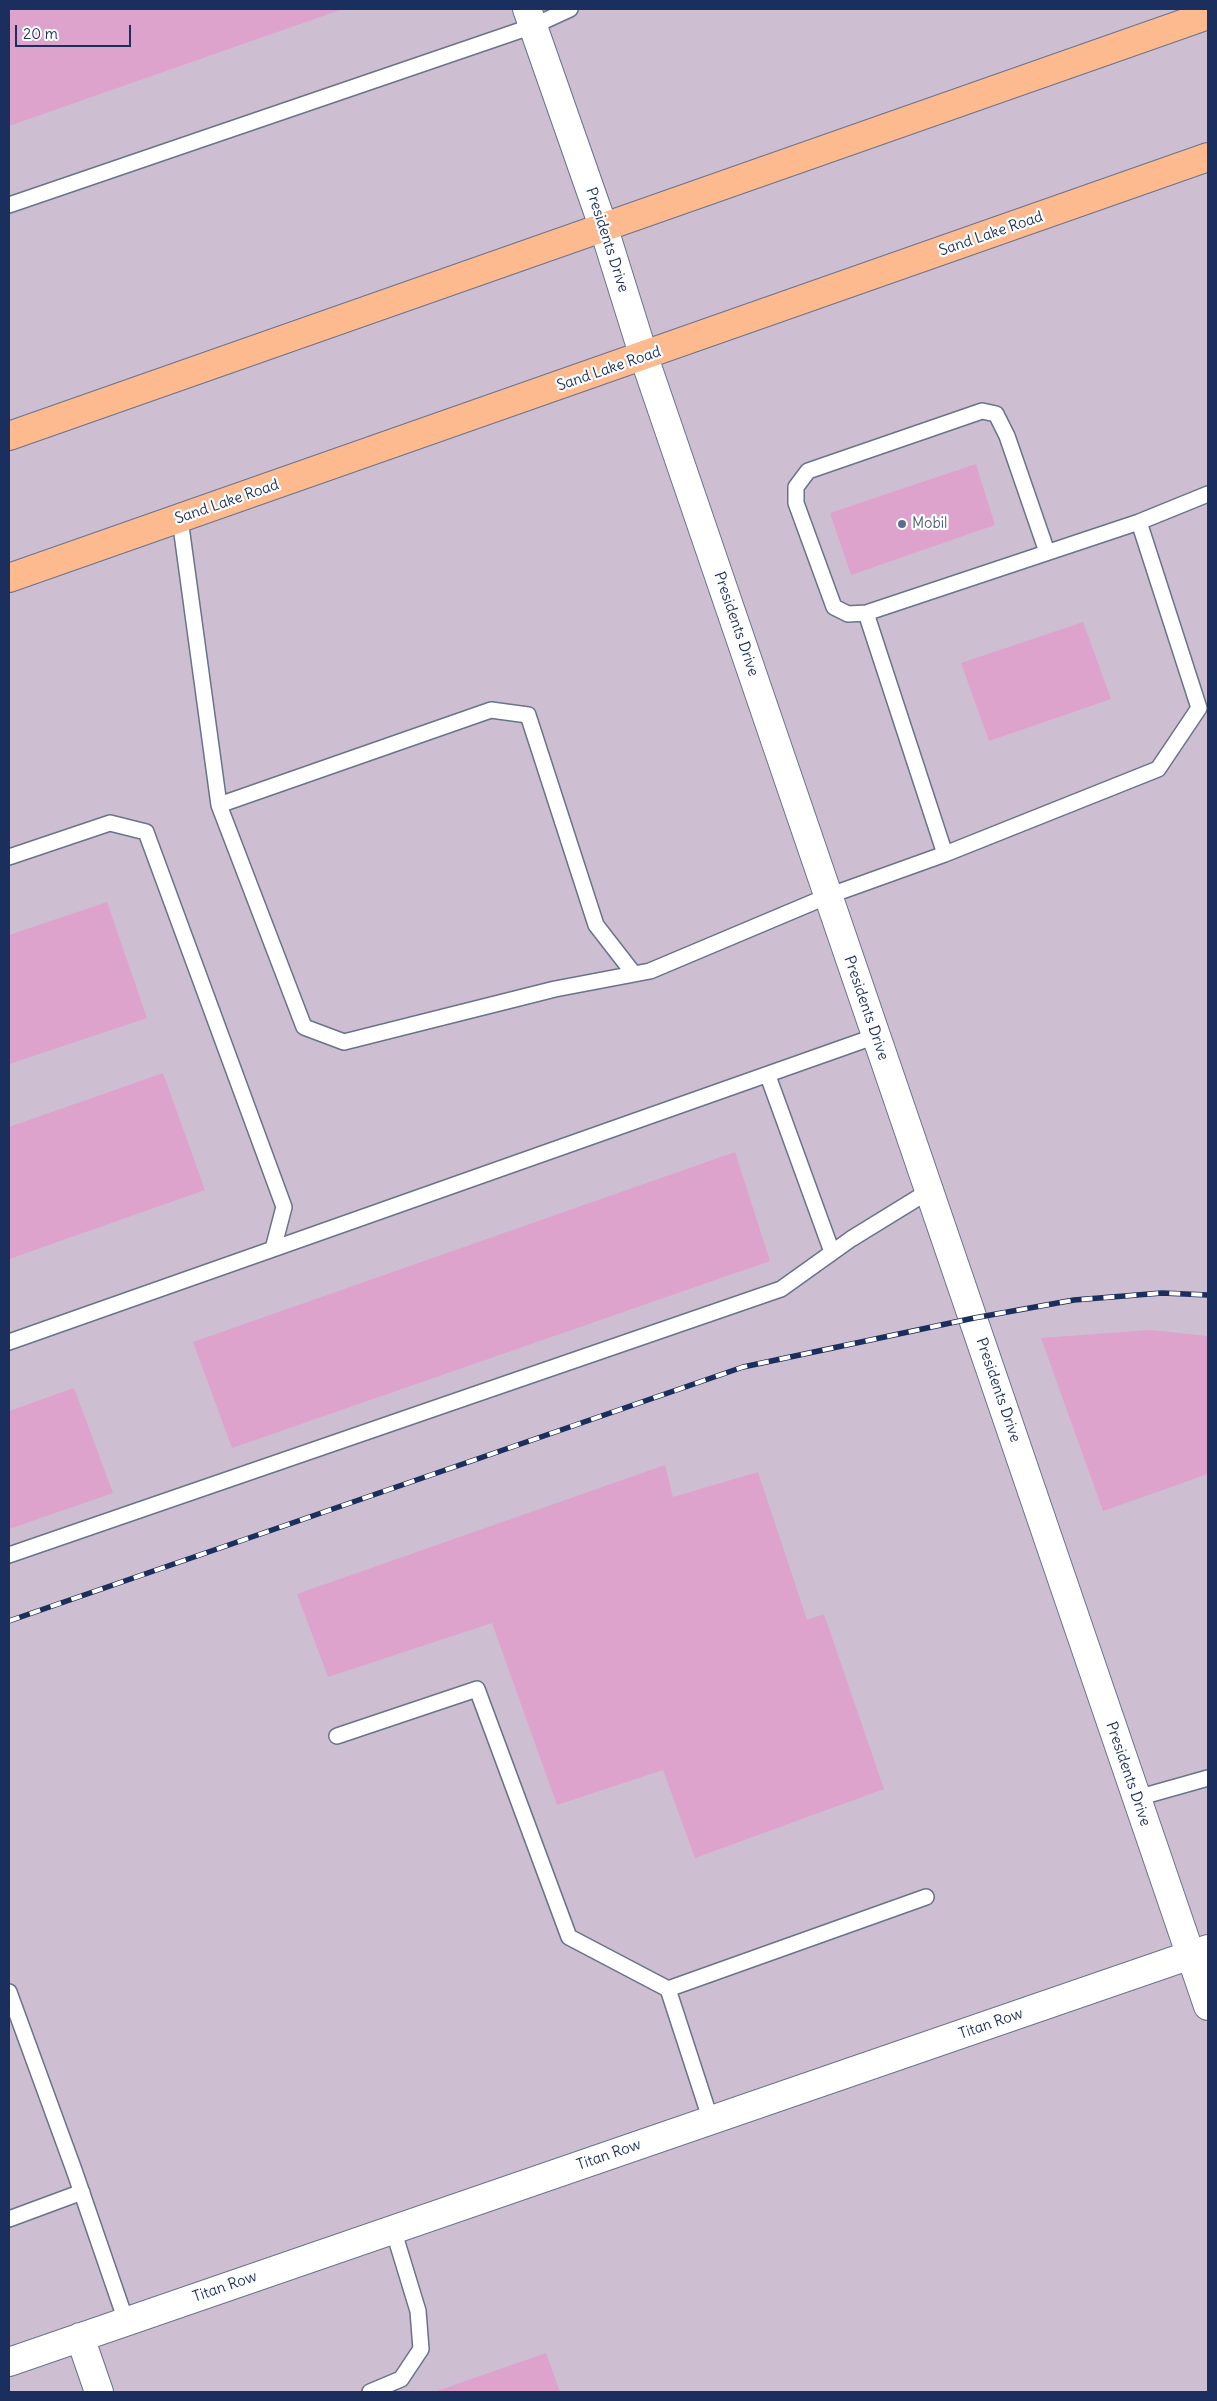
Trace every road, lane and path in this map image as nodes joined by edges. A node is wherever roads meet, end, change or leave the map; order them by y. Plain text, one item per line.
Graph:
1 (570, 9) edge
2 (1208, 15) edge
3 (530, 17) edge
4 (1208, 158) edge
5 (9, 205) edge
6 (604, 229) junction
7 (644, 357) junction
8 (9, 436) edge
9 (1208, 494) edge
10 (180, 519) junction
11 (1139, 522) junction
12 (1047, 552) junction
13 (9, 578) edge
14 (866, 613) junction
15 (219, 805) junction
16 (945, 854) junction
17 (9, 857) edge
18 (828, 896) junction
19 (634, 974) junction
20 (876, 1036) junction
21 (768, 1076) junction
22 (929, 1191) junction
23 (273, 1249) junction
24 (832, 1252) junction
25 (9, 1342) edge
26 (9, 1554) edge
27 (337, 1736) dead end
28 (1208, 1778) edge
29 (1136, 1798) junction
30 (926, 1897) dead end
31 (1199, 1952) edge
32 (668, 1990) junction
33 (9, 1992) edge
34 (1208, 2006) edge
35 (711, 2121) junction
36 (82, 2192) junction
37 (9, 2219) edge
38 (393, 2229) junction
39 (126, 2321) junction
40 (80, 2337) junction
41 (9, 2362) edge
42 (99, 2392) edge
43 (370, 2392) edge

1 - 3 lane
2 - 6 main road
3 - 5 lane
3 - 6 street, Presidents Drive
4 - 7 main road, Sand Lake Road
6 - 7 street, Presidents Drive
6 - 8 main road
7 - 10 main road, Sand Lake Road
7 - 18 street, Presidents Drive
9 - 11 lane
10 - 13 main road, Sand Lake Road
10 - 15 lane
11 - 12 lane
11 - 16 lane
12 - 14 lane
12 - 14 lane
14 - 16 lane
15 - 19 lane
15 - 19 lane
16 - 18 lane
17 - 23 lane
18 - 19 lane
18 - 20 street, Presidents Drive
20 - 21 lane
20 - 22 street, Presidents Drive
21 - 23 lane
21 - 24 lane
22 - 24 lane
22 - 29 street, Presidents Drive
23 - 25 lane
24 - 26 lane
27 - 32 lane
28 - 29 lane
29 - 31 street, Presidents Drive
30 - 32 lane
31 - 34 street, Presidents Drive
31 - 35 street, Titan Row
32 - 35 lane
33 - 36 lane
35 - 38 street, Titan Row
36 - 37 lane
36 - 39 lane
38 - 39 street, Titan Row
38 - 43 lane
39 - 40 street, Titan Row
40 - 41 street, Titan Row
40 - 42 street

